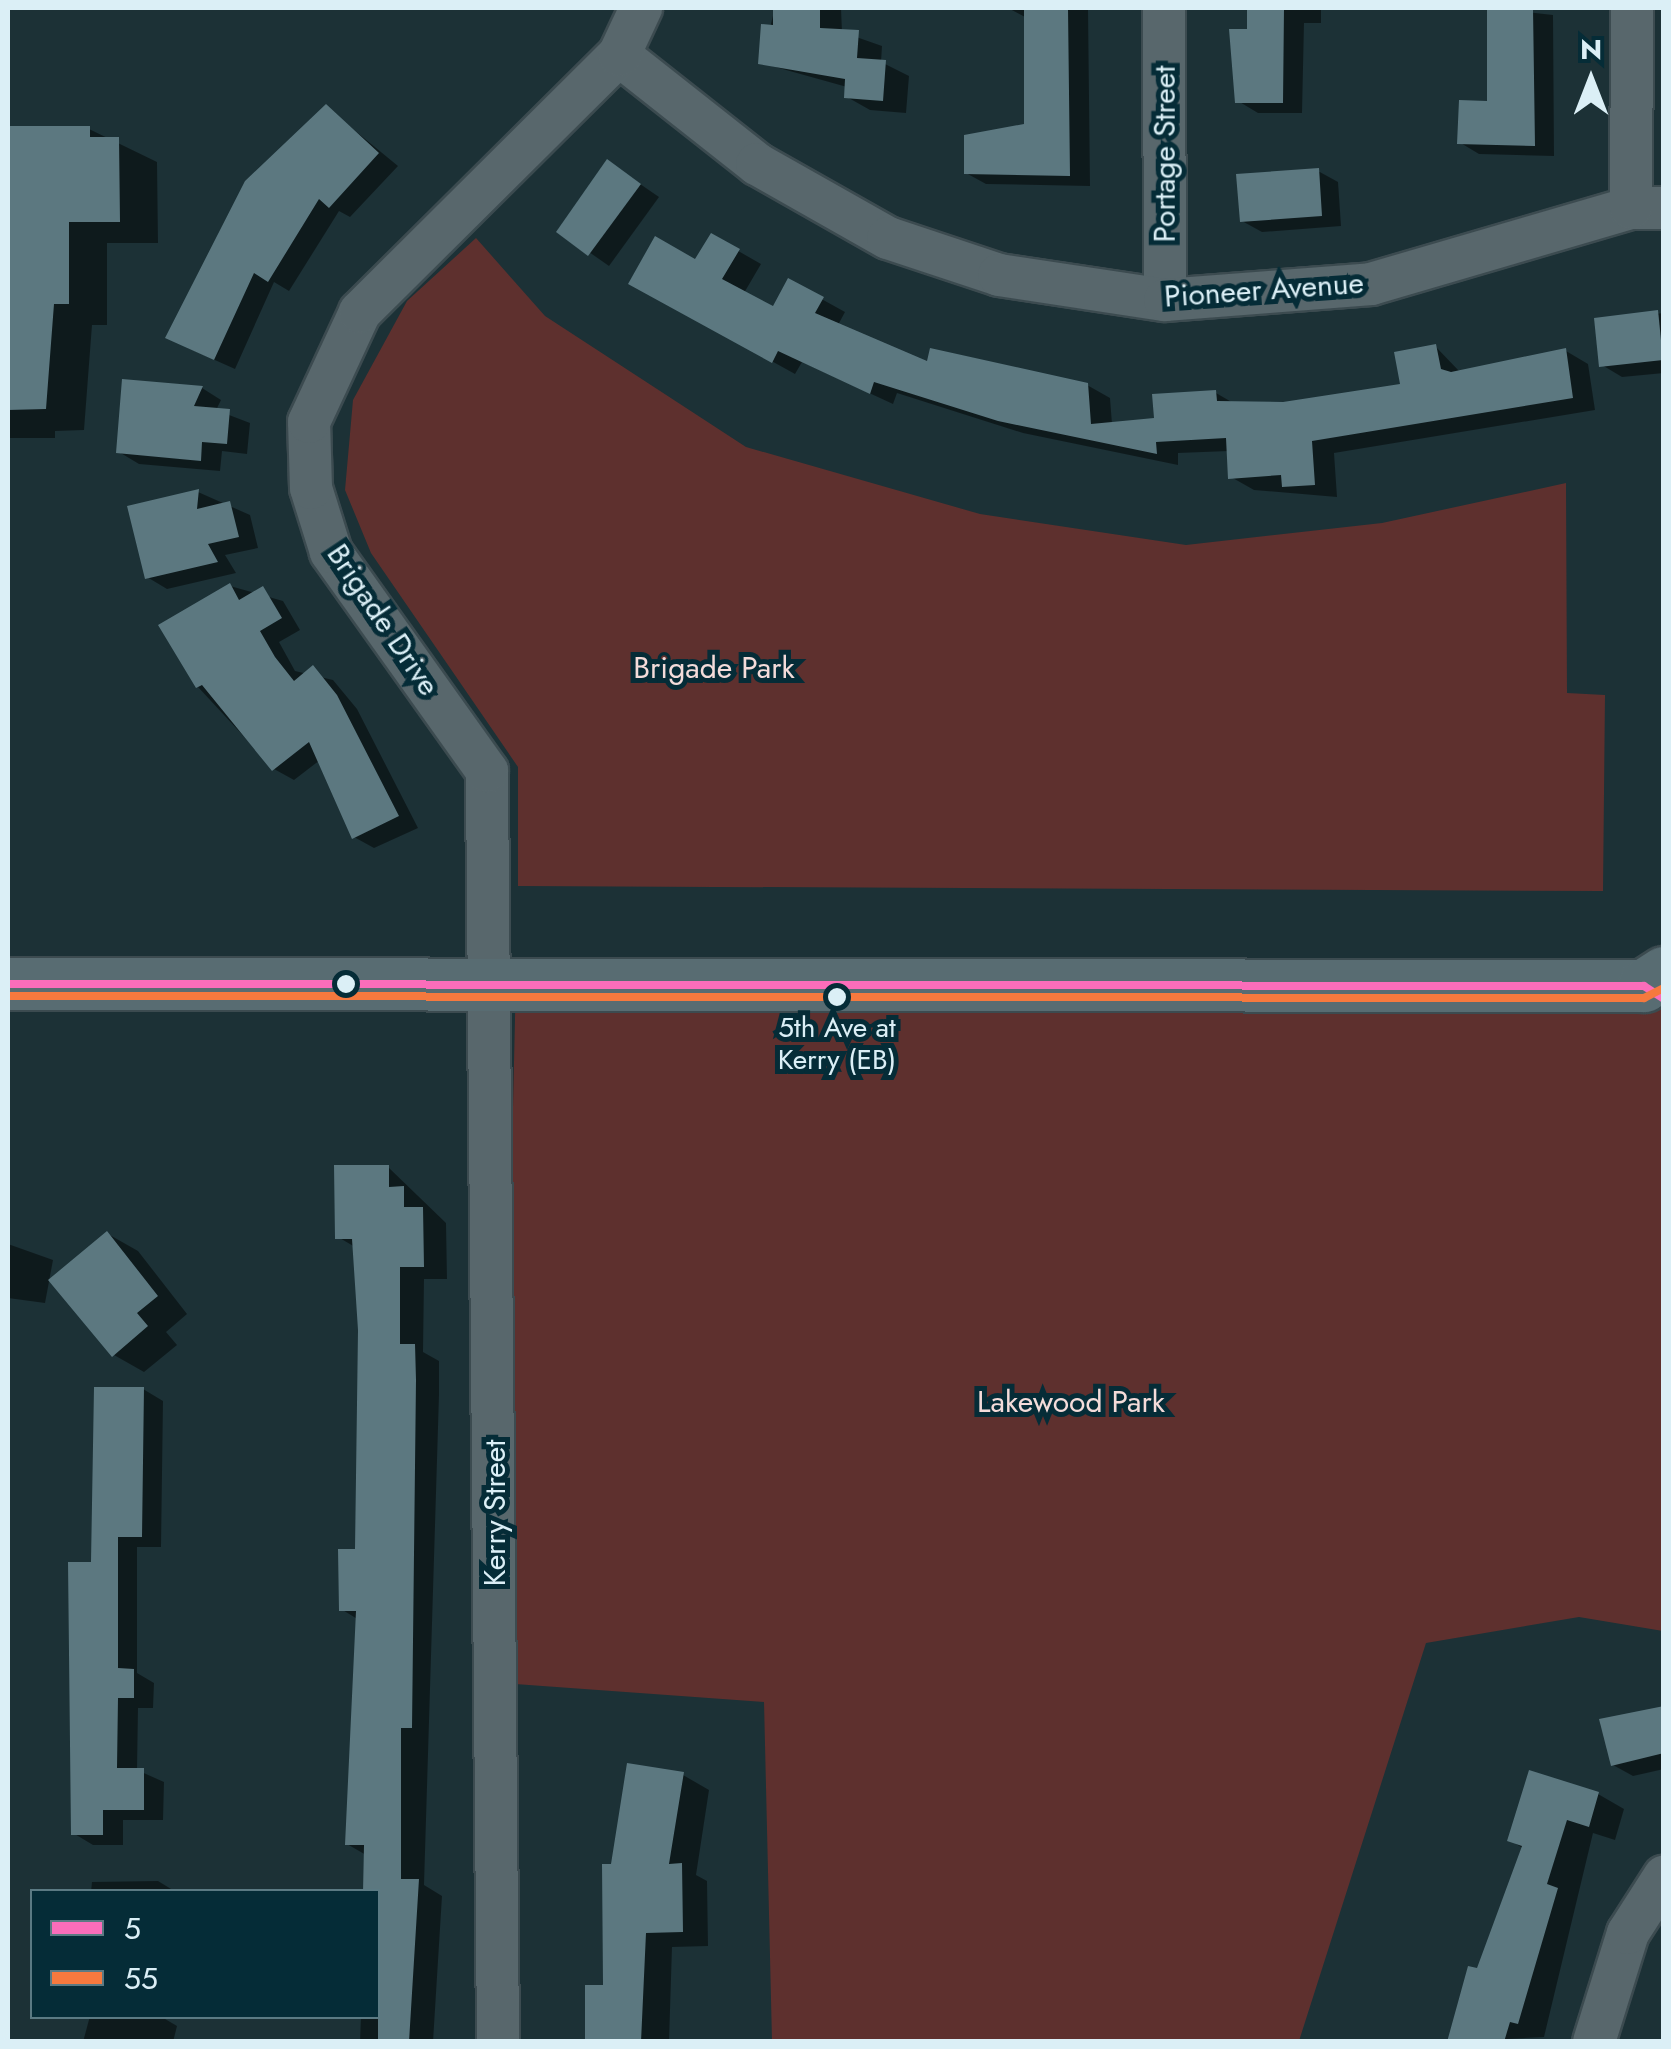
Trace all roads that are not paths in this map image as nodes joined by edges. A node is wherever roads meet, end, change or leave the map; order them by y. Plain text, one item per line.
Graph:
1 (640, 8) edge
2 (1164, 8) edge
3 (1632, 8) edge
4 (618, 55) junction
5 (1647, 208) edge
6 (1165, 300) junction
7 (8, 984) edge
8 (492, 984) junction
9 (1657, 986) edge
10 (1664, 1877) edge
11 (498, 2042) edge
12 (1594, 2042) edge

1 - 4 street, Brigade Drive
2 - 6 street, Portage Street
3 - 5 street
4 - 6 street, Pioneer Avenue
4 - 8 street, Brigade Drive
5 - 6 street, Pioneer Avenue
7 - 8 main road
8 - 9 main road
8 - 11 street, Kerry Street
10 - 12 street

